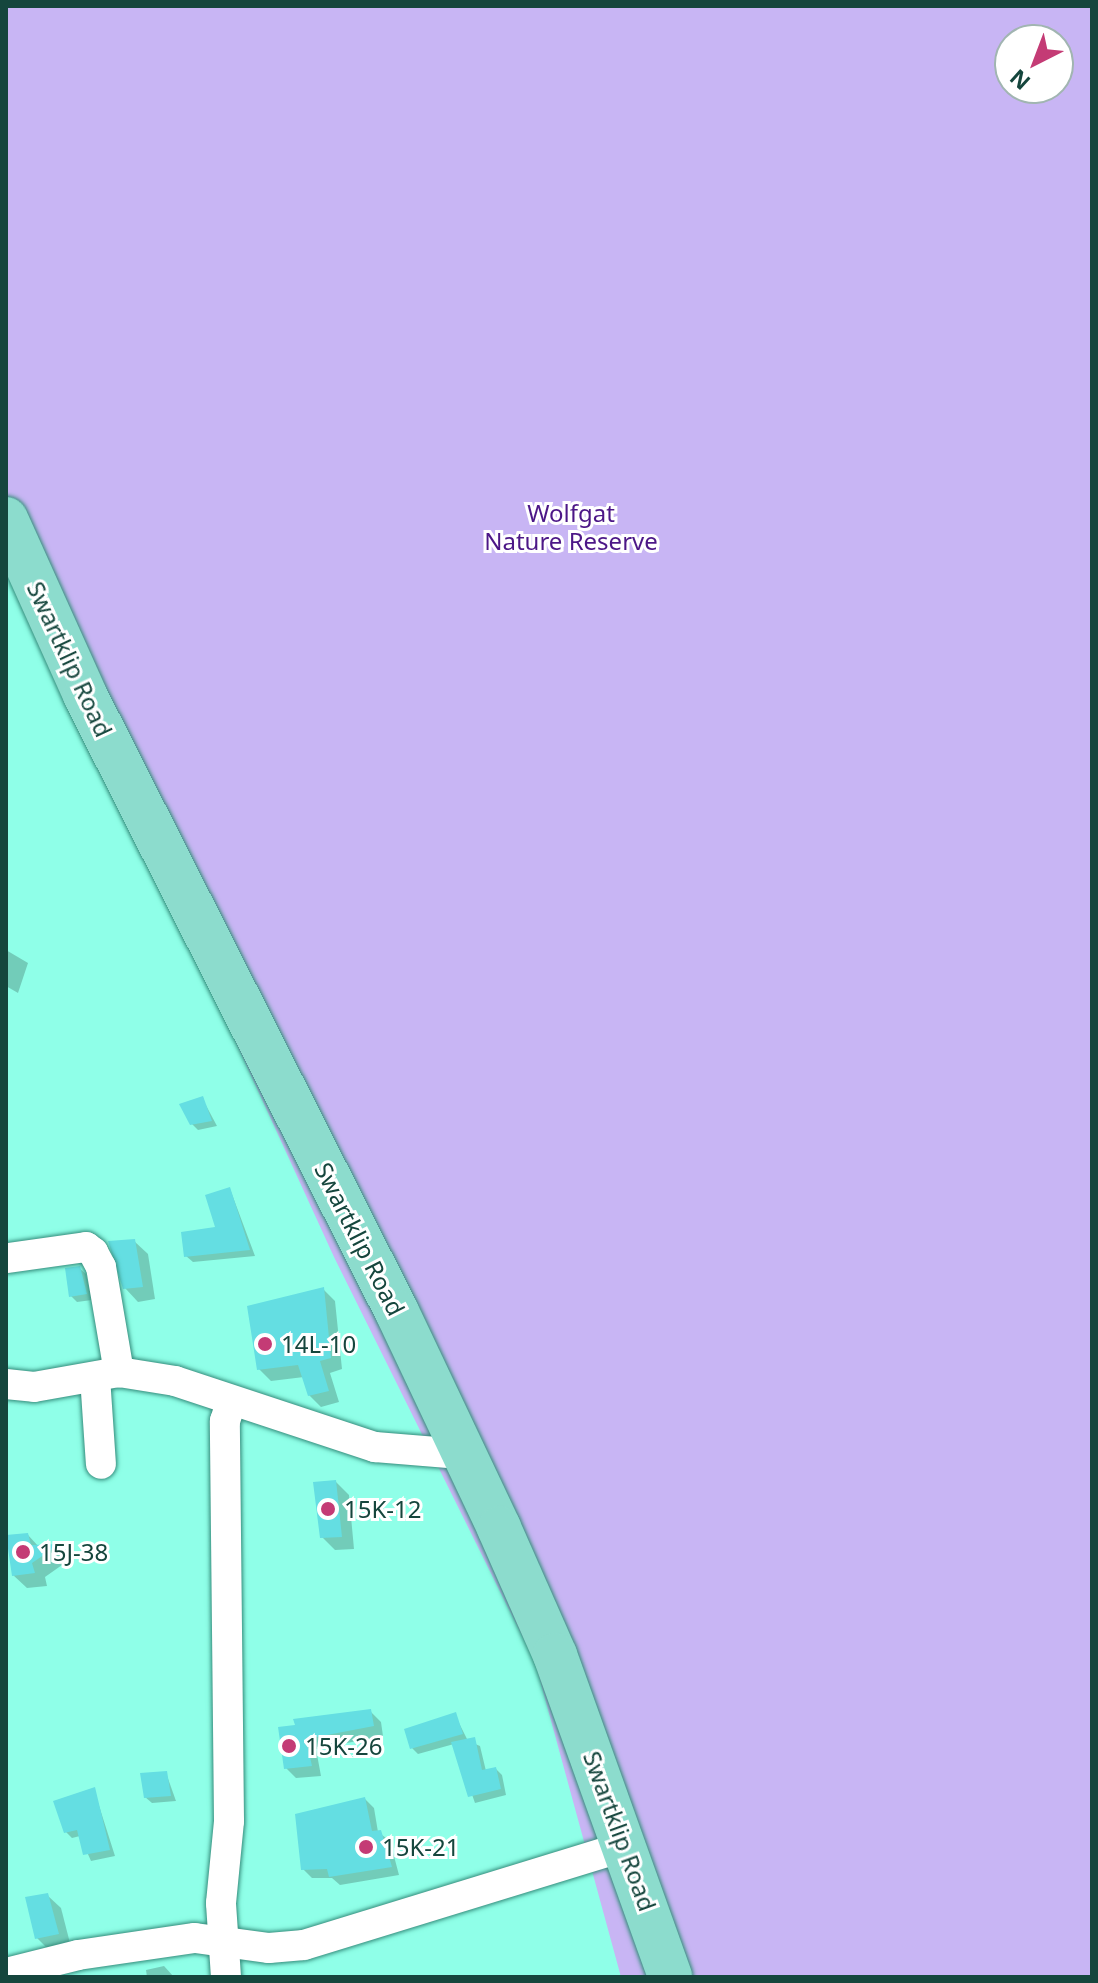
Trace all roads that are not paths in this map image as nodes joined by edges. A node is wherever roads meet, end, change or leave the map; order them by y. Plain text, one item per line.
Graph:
1 (6, 519) edge
2 (8, 1258) dead end
3 (107, 1374) junction
4 (6, 1384) edge
5 (231, 1402) junction
6 (461, 1454) junction
7 (101, 1464) dead end
8 (625, 1846) junction
9 (221, 1943) junction
10 (6, 1973) edge
11 (226, 1977) edge
12 (670, 1977) edge

1 - 6 main road, Swartklip Road
2 - 3 street
3 - 4 street
3 - 5 street
3 - 7 street
5 - 6 street
5 - 9 street
6 - 8 main road, Swartklip Road
8 - 9 street
8 - 12 main road, Swartklip Road
9 - 10 street
9 - 11 street

